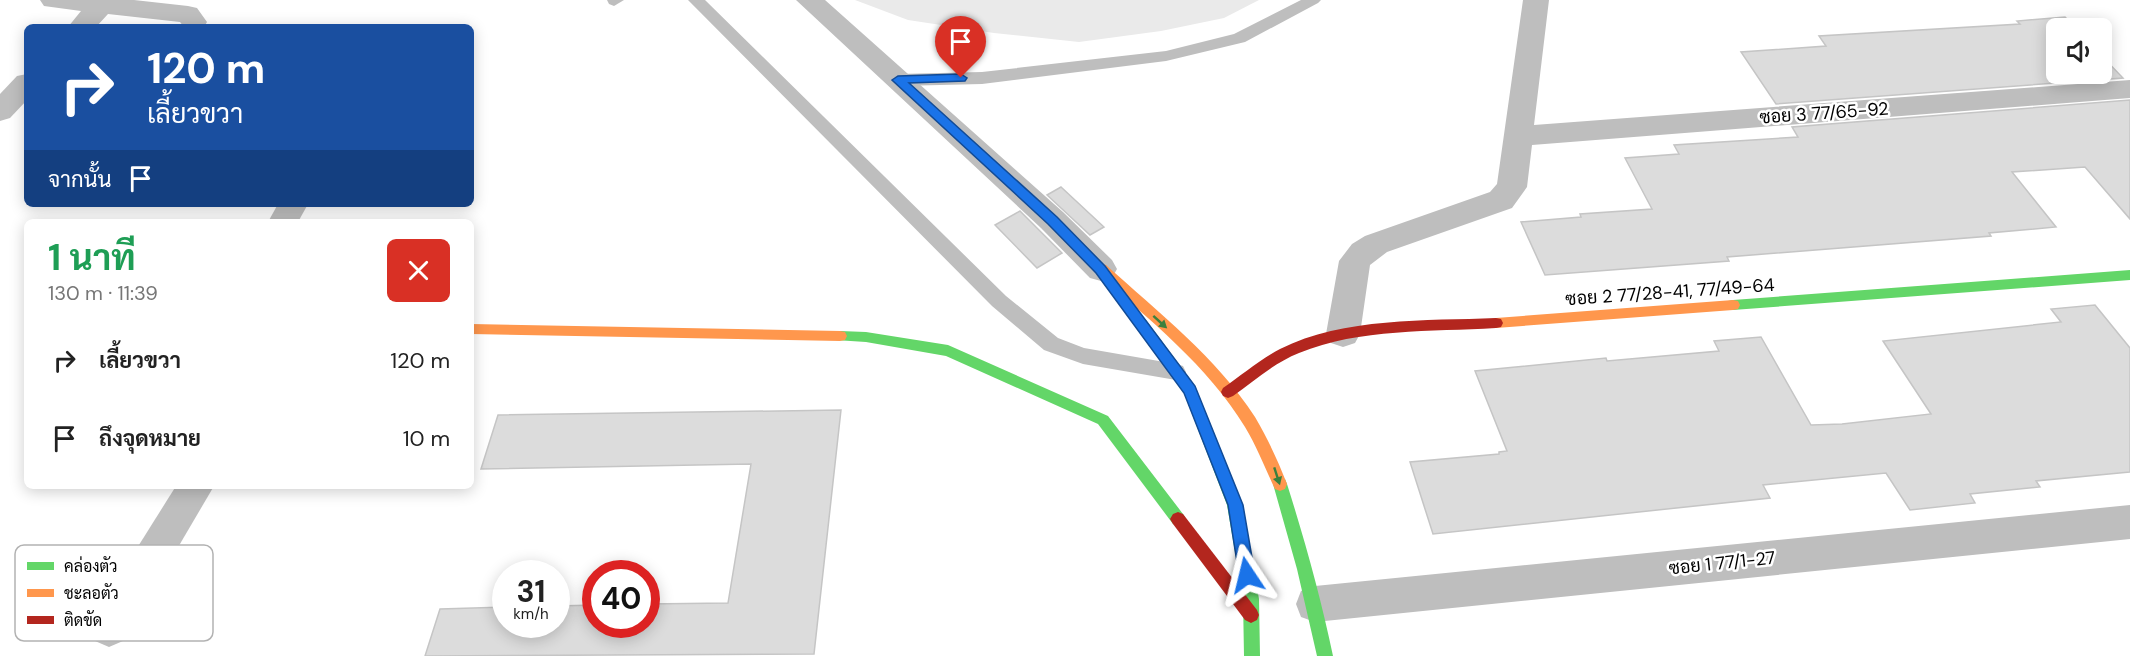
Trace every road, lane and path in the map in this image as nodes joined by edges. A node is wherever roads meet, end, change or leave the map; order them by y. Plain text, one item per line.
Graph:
1 (53, 0) edge
2 (696, 0) edge
3 (808, 0) edge
4 (1313, 0) edge
5 (1536, 0) edge
6 (102, 5) junction
7 (194, 22) dead end
8 (84, 24) edge
9 (898, 80) junction
10 (24, 86) edge
11 (2130, 89) edge
12 (0, 111) edge
13 (1519, 136) junction
14 (1101, 269) junction
15 (2130, 275) edge
16 (474, 329) edge
17 (1343, 334) junction
18 (1176, 372) junction
19 (1228, 392) junction
20 (194, 489) edge
21 (2130, 522) edge
22 (160, 545) edge
23 (1315, 604) junction
24 (1251, 615) junction
25 (1252, 656) edge
26 (1325, 656) edge

1 - 6 street
2 - 18 lane
3 - 9 street
4 - 9 lane
5 - 13 street
6 - 7 street
6 - 8 street
9 - 14 street
10 - 12 street
11 - 13 street, ซอย 3 77/65-92
13 - 17 street
14 - 18 street
14 -> 19 street
15 - 17 street, ซอย 2 77/28-41, 77/49-64
16 - 24 street
17 - 19 street, ซอย 2 77/28-41, 77/49-64
18 - 24 street
19 -> 23 street
20 - 22 street
21 - 23 street, ซอย 1 77/1-27
23 - 26 street
24 - 25 street

